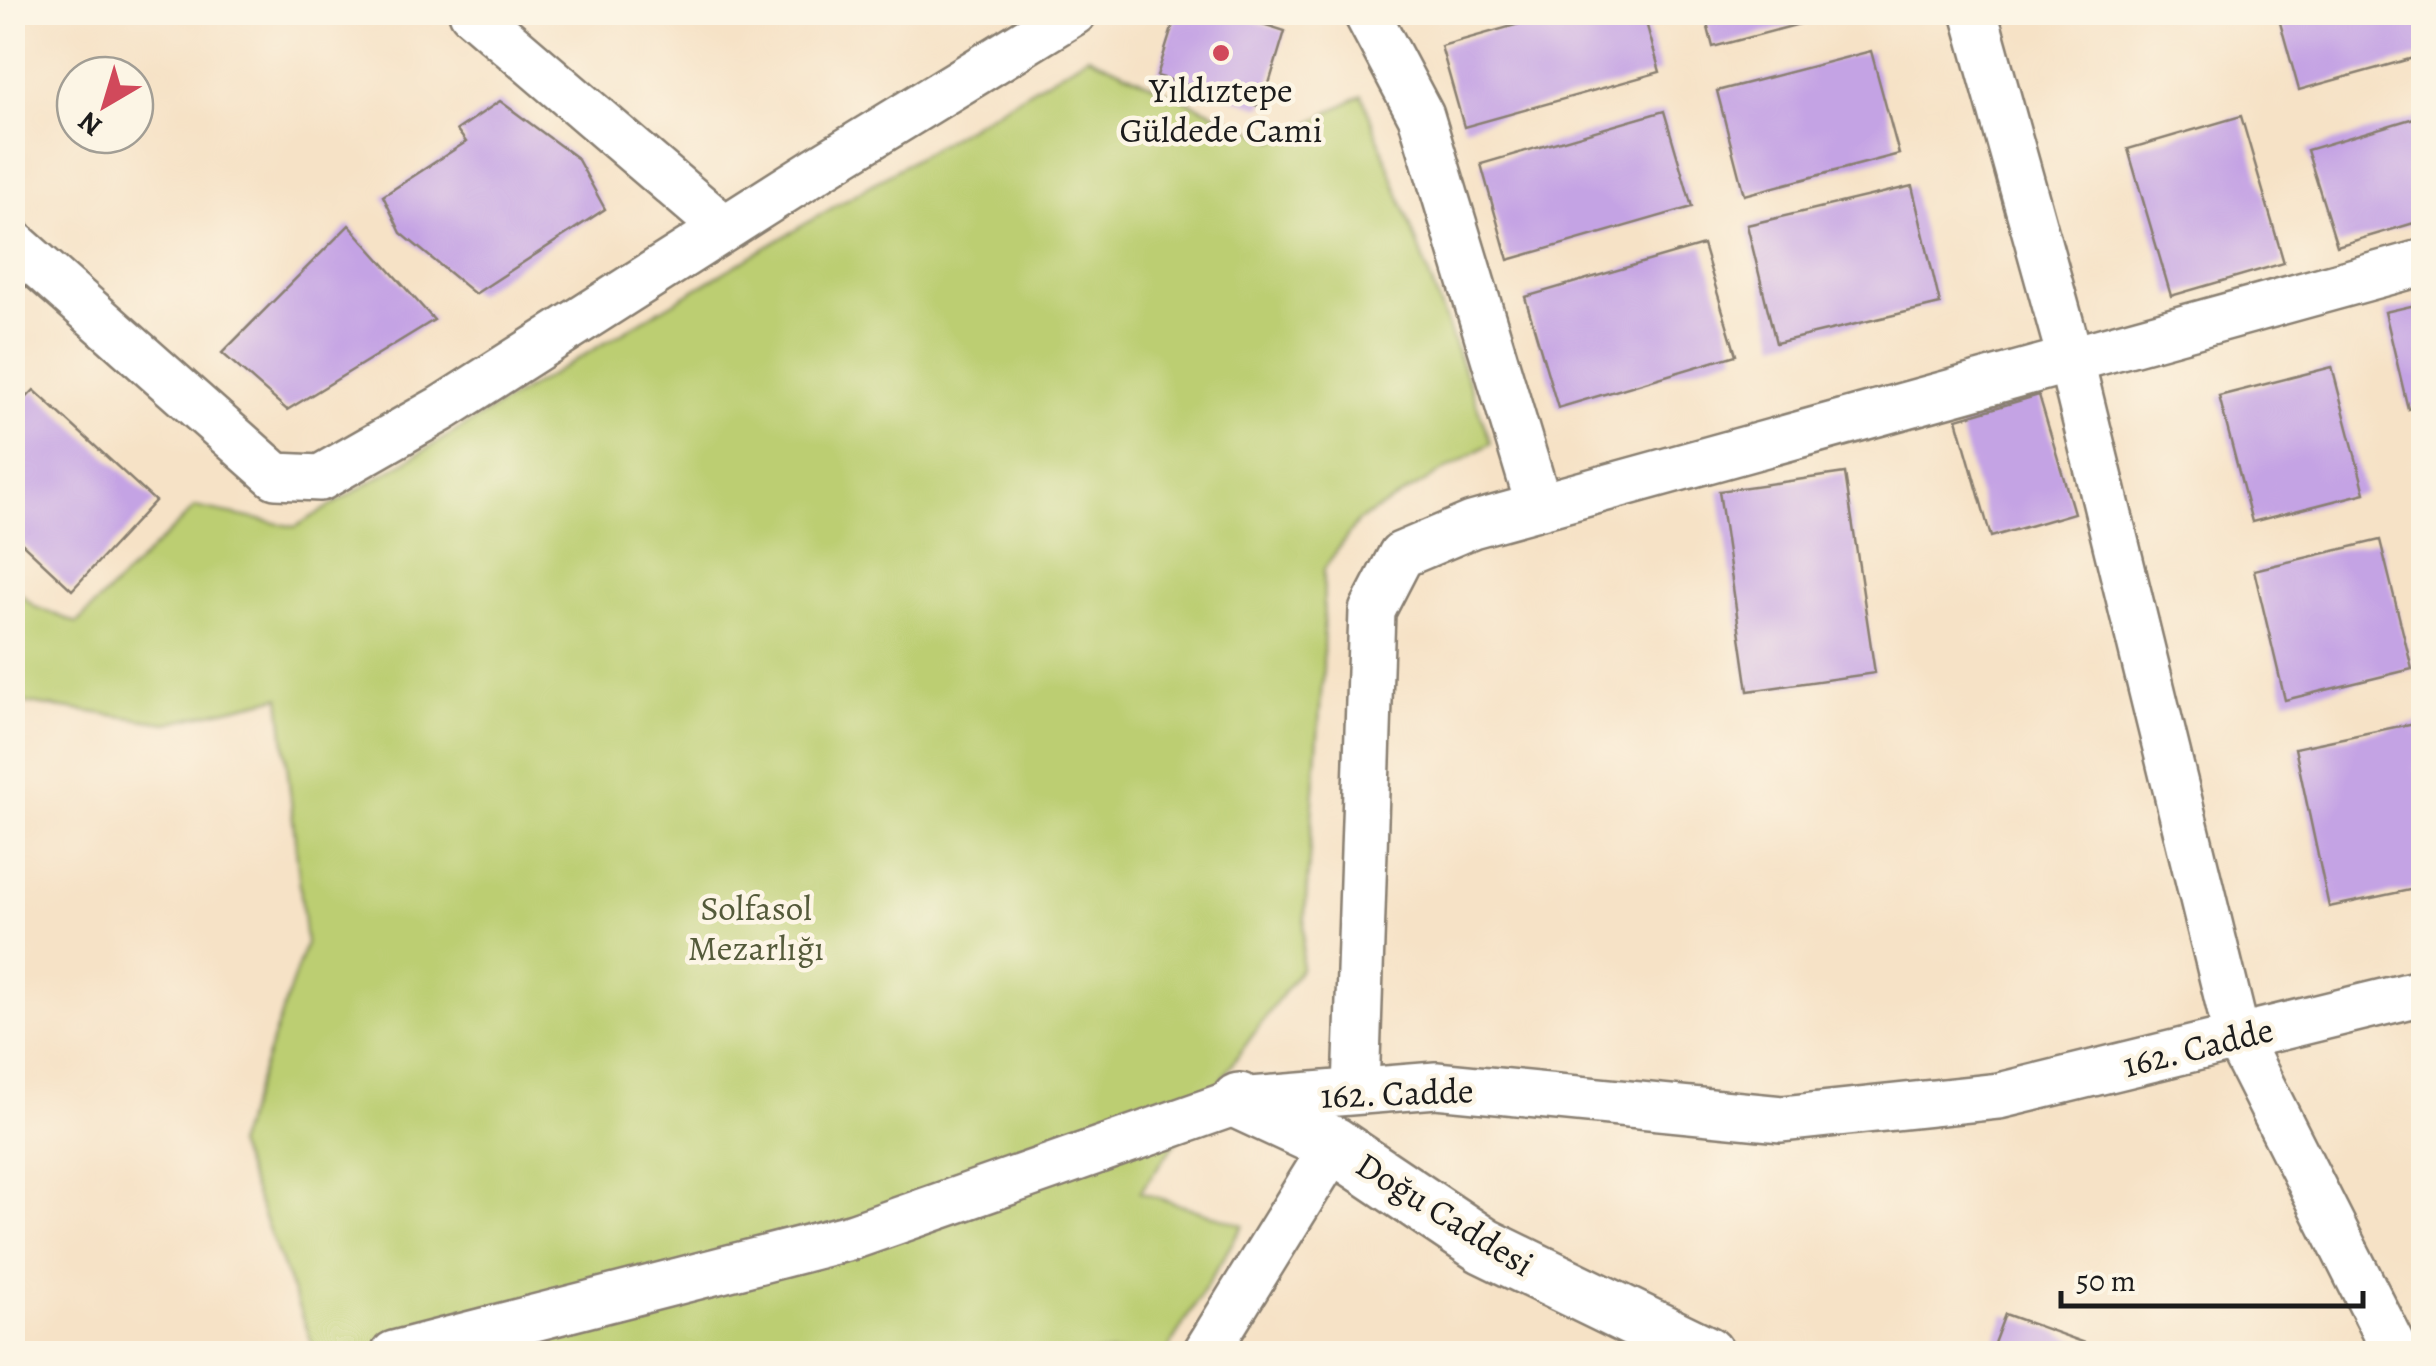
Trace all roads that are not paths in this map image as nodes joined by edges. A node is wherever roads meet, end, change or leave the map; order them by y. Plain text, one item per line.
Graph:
1 (472, 12) edge
2 (1074, 12) edge
3 (1366, 12) edge
4 (1974, 12) edge
5 (724, 228) junction
6 (12, 242) edge
7 (2424, 262) edge
8 (2072, 361) junction
9 (1539, 506) junction
10 (2424, 992) edge
11 (2238, 1038) junction
12 (1356, 1092) junction
13 (1238, 1101) junction
14 (1334, 1145) junction
15 (394, 1354) edge
16 (1205, 1354) edge
17 (1706, 1354) edge
18 (2397, 1354) edge

1 - 5 street
2 - 5 street
3 - 9 street
4 - 8 street
5 - 6 street
7 - 8 street
8 - 9 street
8 - 11 street
9 - 12 street
10 - 11 street, 162. Cadde
11 - 12 street, 162. Cadde
11 - 18 street
12 - 13 street, 162. Cadde
13 - 14 street, Doğu Caddesi
13 - 15 street, 162. Cadde
14 - 16 street
14 - 17 street, Doğu Caddesi

